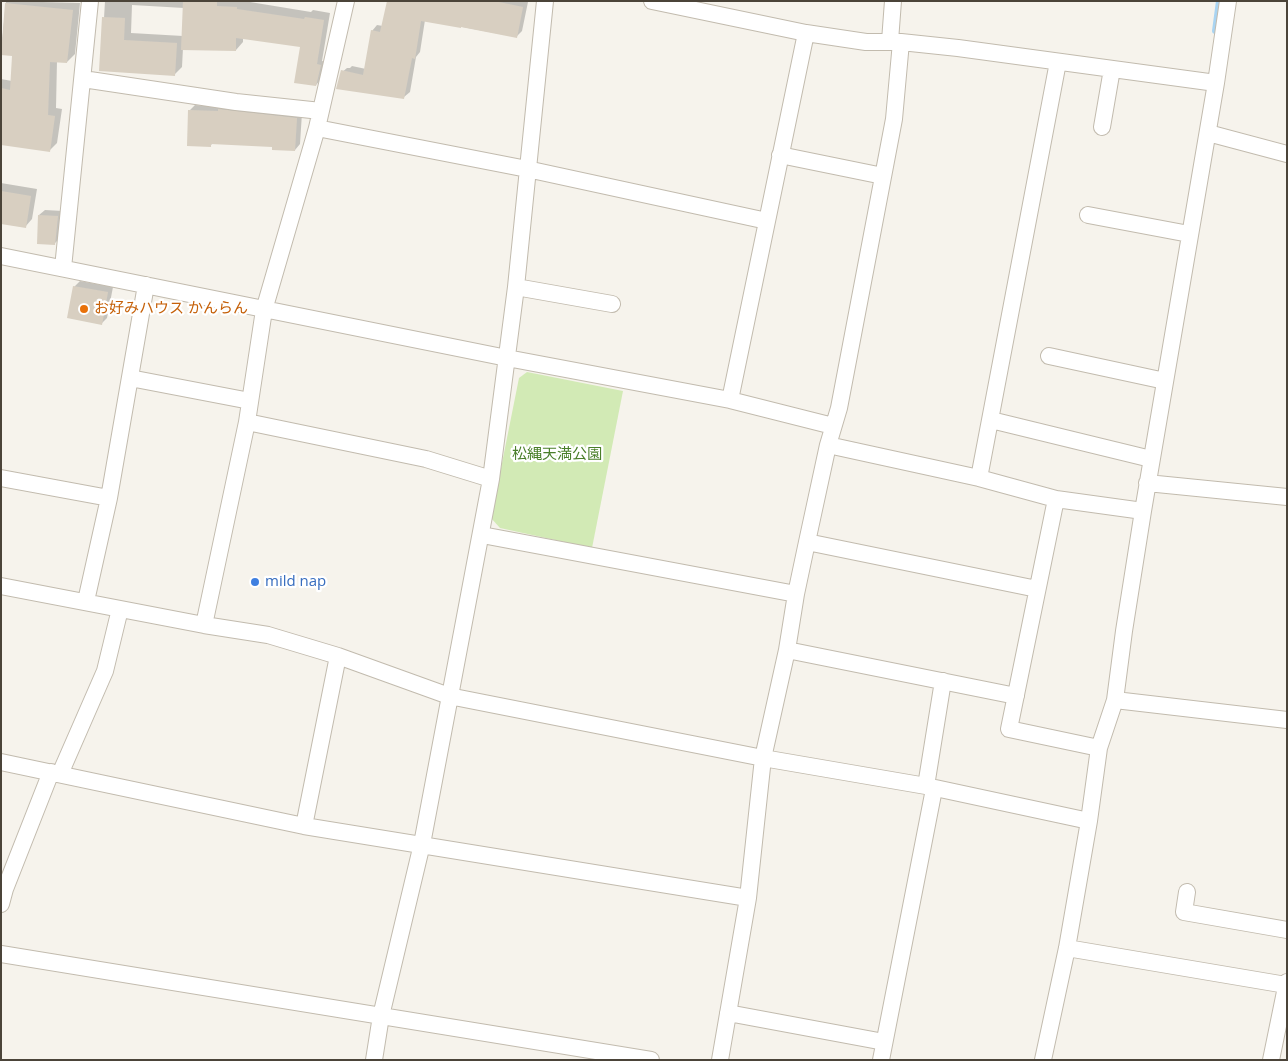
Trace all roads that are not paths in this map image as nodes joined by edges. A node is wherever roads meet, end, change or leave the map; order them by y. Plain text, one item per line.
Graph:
1 (90, 1) edge
2 (346, 1) edge
3 (545, 1) edge
4 (893, 1) edge
5 (1228, 1) edge
6 (662, 2) edge
7 (806, 33) junction
8 (896, 41) junction
9 (1058, 62) junction
10 (1112, 69) junction
11 (83, 79) junction
12 (1216, 83) junction
13 (321, 111) junction
14 (1102, 127) dead end
15 (317, 128) junction
16 (1208, 133) junction
17 (1287, 154) edge
18 (780, 155) junction
19 (527, 169) junction
20 (882, 176) junction
21 (1088, 214) dead end
22 (767, 220) junction
23 (1189, 234) junction
24 (1, 256) edge
25 (63, 268) junction
26 (146, 284) junction
27 (516, 287) junction
28 (612, 304) dead end
29 (264, 310) junction
30 (1049, 356) dead end
31 (507, 358) junction
32 (130, 378) junction
33 (1165, 381) junction
34 (730, 400) junction
35 (250, 401) junction
36 (991, 420) junction
37 (247, 422) junction
38 (833, 426) junction
39 (828, 445) junction
40 (1151, 459) junction
41 (1, 478) edge
42 (979, 478) junction
43 (492, 479) junction
44 (1148, 483) junction
45 (1287, 497) edge
46 (110, 498) junction
47 (1056, 499) junction
48 (1143, 511) junction
49 (482, 535) junction
50 (807, 542) junction
51 (1, 586) edge
52 (1038, 589) junction
53 (796, 594) junction
54 (86, 601) junction
55 (120, 609) junction
56 (204, 625) junction
57 (787, 650) junction
58 (338, 656) junction
59 (943, 681) junction
60 (449, 696) junction
61 (1016, 696) junction
62 (1114, 700) junction
63 (1287, 720) edge
64 (1099, 748) junction
65 (763, 758) junction
66 (1, 762) edge
67 (56, 773) junction
68 (930, 788) junction
69 (1089, 821) junction
70 (304, 826) junction
71 (422, 844) junction
72 (1188, 892) dead end
73 (748, 898) junction
74 (1, 904) edge
75 (1287, 930) edge
76 (1067, 948) junction
77 (1, 954) edge
78 (1286, 983) edge
79 (728, 1013) junction
80 (382, 1016) junction
81 (884, 1042) junction
82 (374, 1060) edge
83 (651, 1060) edge
84 (720, 1060) edge
85 (881, 1060) edge
86 (1043, 1060) edge
87 (1271, 1060) edge

1 - 11 street
2 - 13 street
3 - 19 street
4 - 8 street
5 - 12 street
6 - 7 street
7 - 8 street
7 - 18 street
8 - 9 street
8 - 20 street
9 - 10 street
9 - 36 street
10 - 12 street
10 - 14 street
11 - 13 street
11 - 25 street
12 - 16 street
13 - 15 street
15 - 19 street
15 - 29 street
16 - 17 street
16 - 23 street
18 - 20 street
18 - 22 street
19 - 22 street
19 - 27 street
20 - 38 street
21 - 23 street
22 - 34 street
23 - 33 street
24 - 25 street
25 - 26 street
26 - 29 street
26 - 32 street
27 - 28 street
27 - 31 street
29 - 31 street
29 - 35 street
30 - 33 street
31 - 34 street
31 - 43 street
32 - 35 street
32 - 46 street
33 - 40 street
34 - 38 street
35 - 37 street
36 - 40 street
36 - 42 street
37 - 43 street
37 - 56 street
38 - 39 street
39 - 42 street
39 - 50 street
40 - 44 street
41 - 46 street
42 - 47 street
43 - 49 street
44 - 45 street
44 - 48 street
46 - 54 street
47 - 48 street
47 - 52 street
48 - 62 street
49 - 53 street
49 - 60 street
50 - 52 street
50 - 53 street
51 - 54 street
52 - 61 street
53 - 57 street
54 - 55 street
55 - 56 street
55 - 67 street
56 - 58 street
57 - 59 street
57 - 65 street
58 - 60 street
58 - 70 street
59 - 61 street
59 - 68 street
60 - 65 street
60 - 71 street
61 - 64 street
62 - 63 street
62 - 64 street
64 - 69 street
65 - 68 street
65 - 73 street
66 - 67 street
67 - 70 street
67 - 74 street
68 - 69 street
68 - 81 street
69 - 76 street
70 - 71 street
71 - 73 street
71 - 80 street
72 - 75 street
73 - 79 street
76 - 78 street
76 - 86 street
77 - 80 street
78 - 87 street
79 - 81 street
79 - 84 street
80 - 82 street
80 - 83 street
81 - 85 street

